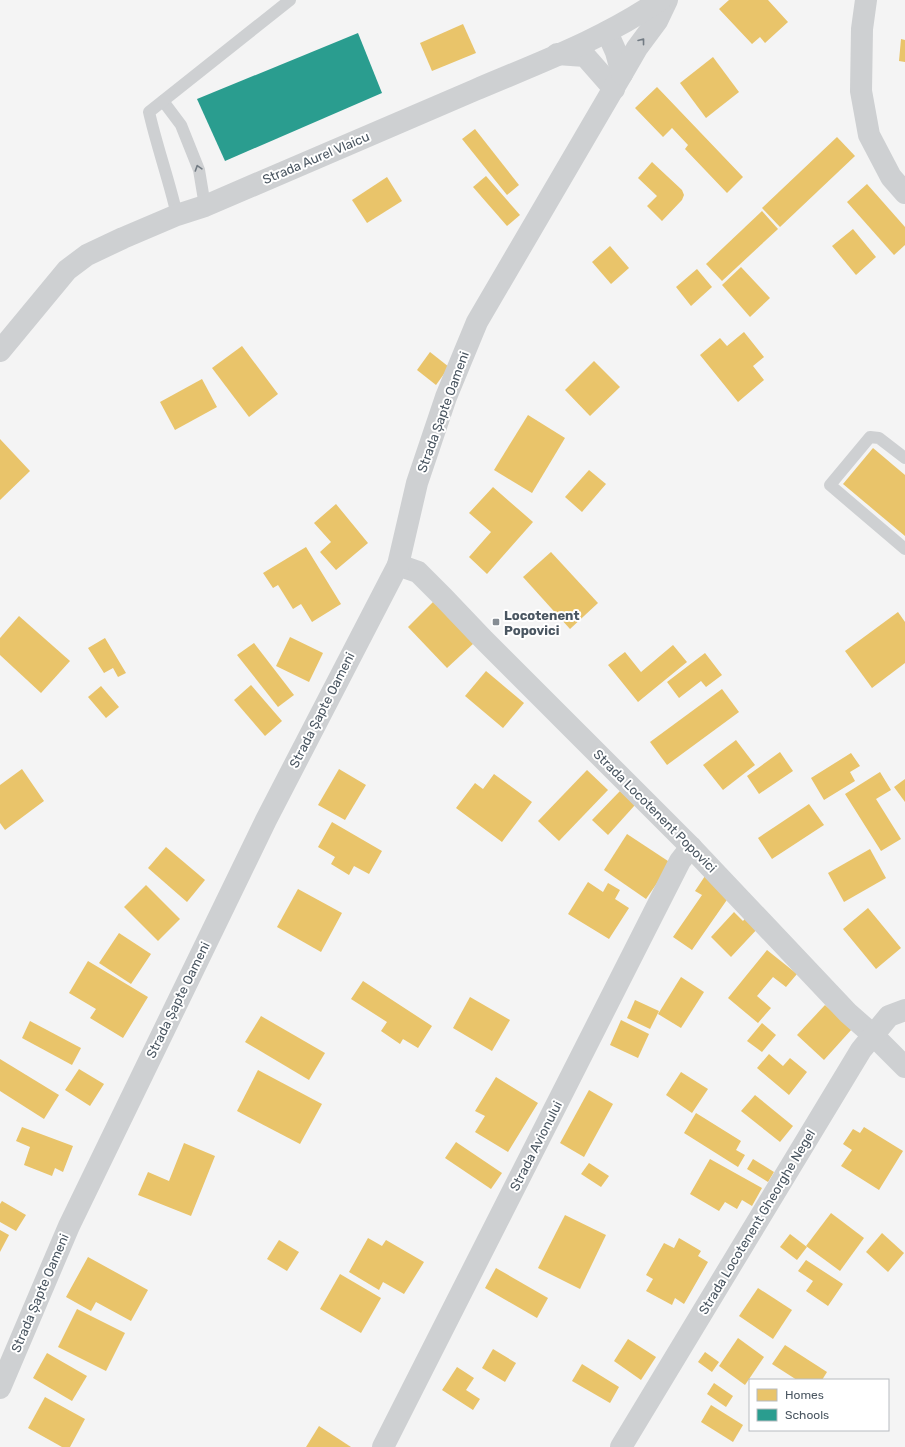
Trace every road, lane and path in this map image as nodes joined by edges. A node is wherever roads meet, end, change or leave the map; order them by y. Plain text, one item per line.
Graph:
1 (290, 0) edge
2 (660, 0) edge
3 (667, 0) edge
4 (866, 0) edge
5 (607, 32) junction
6 (557, 54) junction
7 (618, 82) junction
8 (162, 101) junction
9 (905, 193) edge
10 (205, 206) junction
11 (177, 215) junction
12 (0, 351) edge
13 (905, 458) edge
14 (905, 549) edge
15 (398, 565) junction
16 (691, 847) junction
17 (905, 1010) edge
18 (873, 1035) junction
19 (905, 1067) edge
20 (0, 1388) edge
21 (383, 1447) edge
22 (621, 1447) edge

1 - 8 lane
2 - 5 street, Strada Aurel Vlaicu
7 -> 3 street, Strada Șapte Oameni
4 - 9 street
5 - 6 street, Strada Aurel Vlaicu
5 - 7 street
6 - 7 street
6 - 10 street, Strada Aurel Vlaicu
7 - 15 street, Strada Șapte Oameni
10 -> 8 lane
8 - 11 lane
10 - 11 street, Strada Aurel Vlaicu
11 - 12 street, Strada Aurel Vlaicu
13 - 14 lane
15 - 16 street, Strada Locotenent Popovici
15 - 20 street, Strada Șapte Oameni
16 - 18 street, Strada Locotenent Popovici
16 - 21 street, Strada Avionului
17 - 18 street, Strada Locotenent Gheorghe Negel
18 - 19 street, Strada Locotenent Popovici
18 - 22 street, Strada Locotenent Gheorghe Negel

